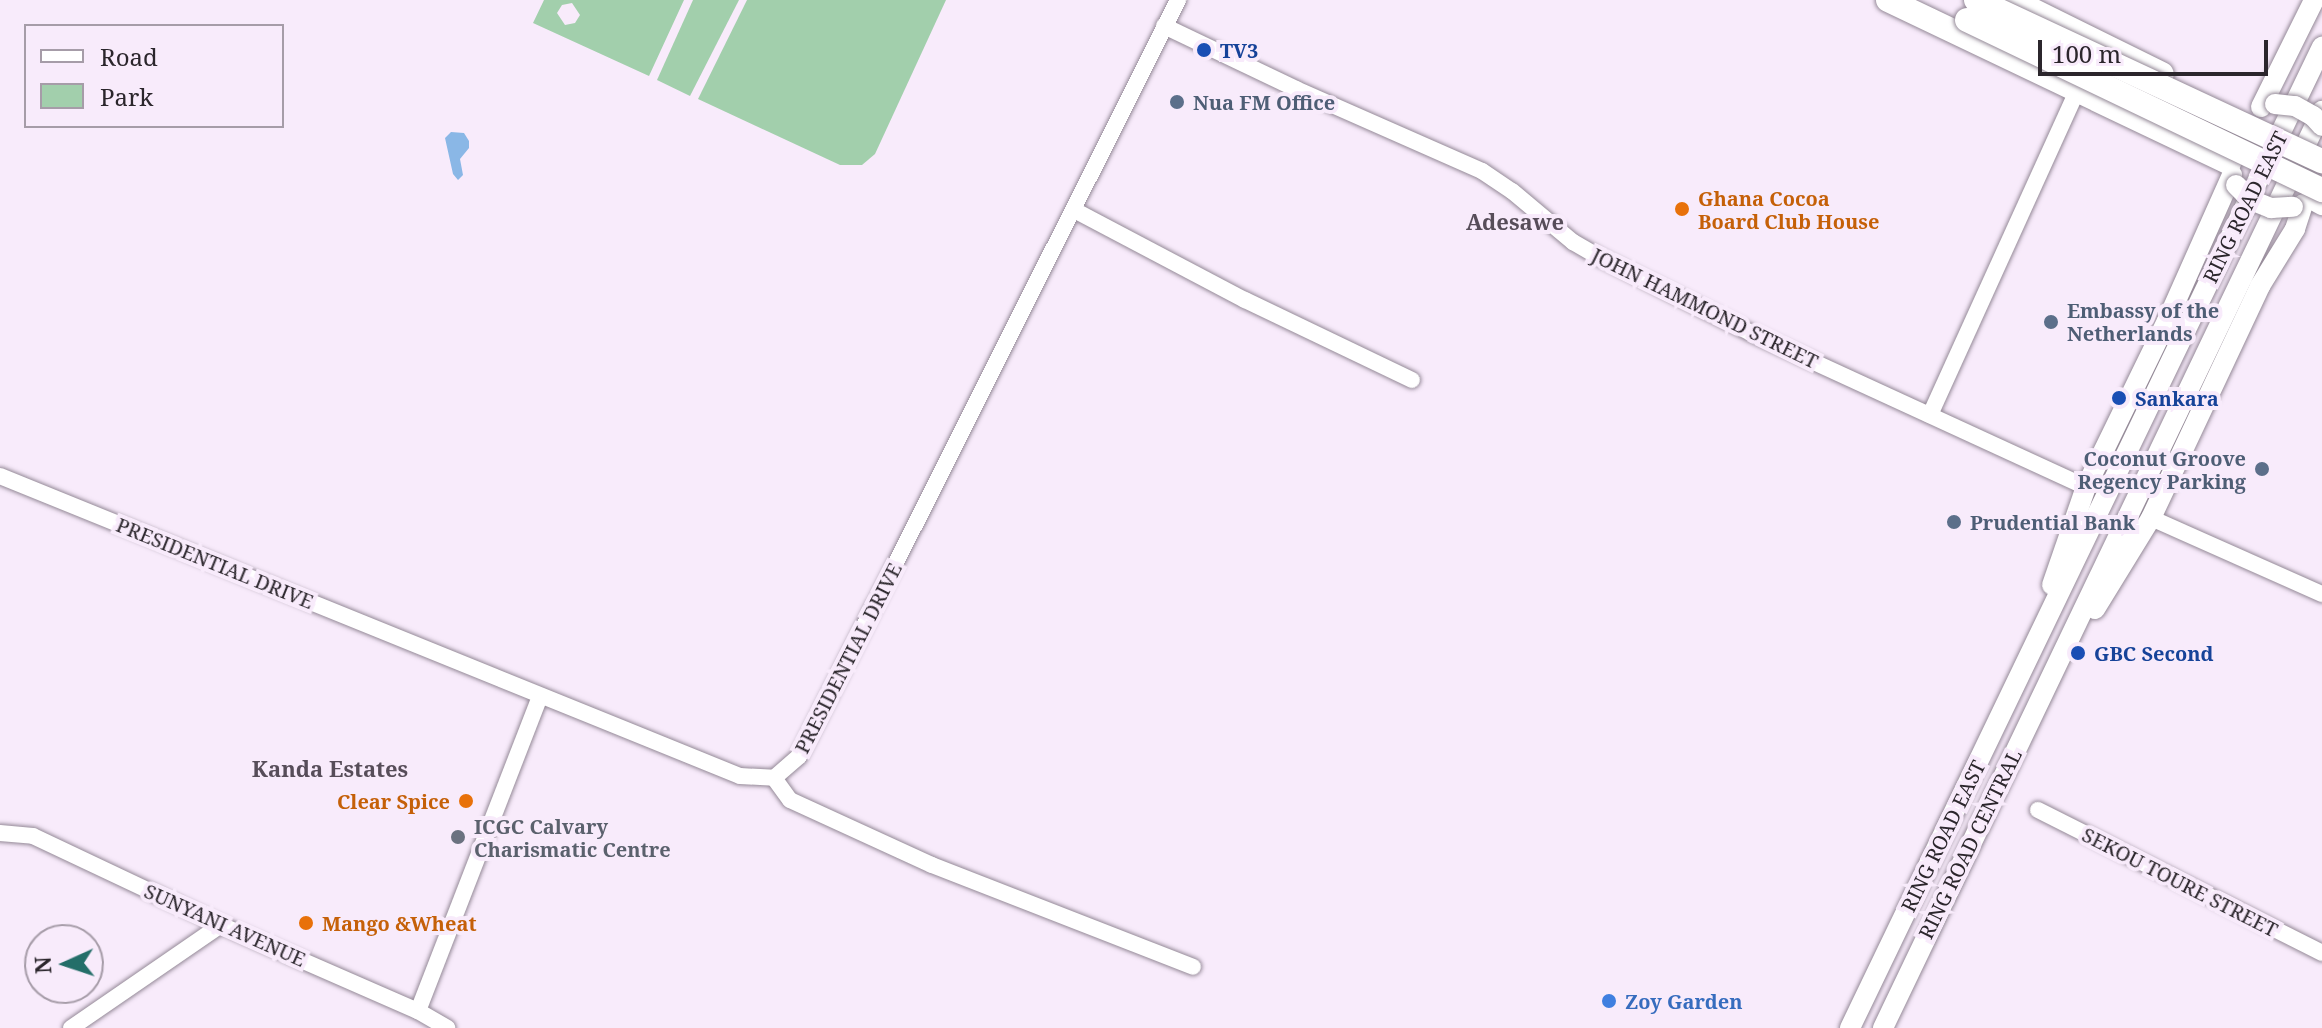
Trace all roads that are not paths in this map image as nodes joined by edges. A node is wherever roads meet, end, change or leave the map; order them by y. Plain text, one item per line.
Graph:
1 (1178, 0) edge
2 (1888, 0) edge
3 (1925, 0) edge
4 (2012, 0) edge
5 (2314, 0) edge
6 (1972, 10) edge
7 (1164, 26) junction
8 (2322, 47) edge
9 (2078, 89) junction
10 (2261, 109) junction
11 (2322, 111) edge
12 (2322, 126) edge
13 (2322, 161) edge
14 (2232, 174) junction
15 (2312, 199) edge
16 (1074, 210) junction
17 (1412, 380) dead end
18 (1930, 415) junction
19 (0, 476) edge
20 (2086, 487) junction
21 (2151, 518) junction
22 (2322, 594) edge
23 (2036, 645) junction
24 (2059, 661) junction
25 (540, 696) junction
26 (774, 778) junction
27 (2038, 810) dead end
28 (0, 833) edge
29 (221, 925) junction
30 (1899, 927) junction
31 (1924, 940) junction
32 (2322, 953) edge
33 (1193, 967) dead end
34 (418, 1011) junction
35 (71, 1028) edge
36 (447, 1028) edge
37 (1850, 1028) edge
38 (1883, 1028) edge

1 - 7 street, PRESIDENTIAL DRIVE
2 - 9 highway
3 - 6 highway
4 - 10 highway
5 - 10 main road, RING ROAD EAST
6 - 13 highway, bridge
6 - 15 highway, bridge
7 - 16 street, PRESIDENTIAL DRIVE
7 - 18 street, JOHN HAMMOND STREET
8 - 23 main road, RING ROAD EAST
9 - 14 highway
9 - 18 street
10 - 12 main road, bridge
10 - 14 main road, RING ROAD EAST
11 - 24 main road, RING ROAD CENTRAL
14 - 15 main road, bridge
14 - 20 main road
15 - 21 main road, RING ROAD CENTRAL
16 - 17 street
16 - 26 street, PRESIDENTIAL DRIVE
18 - 20 street, JOHN HAMMOND STREET
19 - 25 street, PRESIDENTIAL DRIVE
20 - 23 main road
21 - 22 street
21 - 24 main road, RING ROAD CENTRAL
23 - 30 main road, RING ROAD EAST
24 - 31 main road, RING ROAD CENTRAL
25 - 26 street, PRESIDENTIAL DRIVE
25 - 34 street
26 - 33 street
27 - 32 street, SEKOU TOURE STREET
28 - 29 street, SUNYANI AVENUE
29 - 34 street, SUNYANI AVENUE
29 - 35 street
30 - 31 main road
30 - 37 main road, RING ROAD EAST
31 - 38 main road, RING ROAD CENTRAL
34 - 36 street, SUNYANI AVENUE

